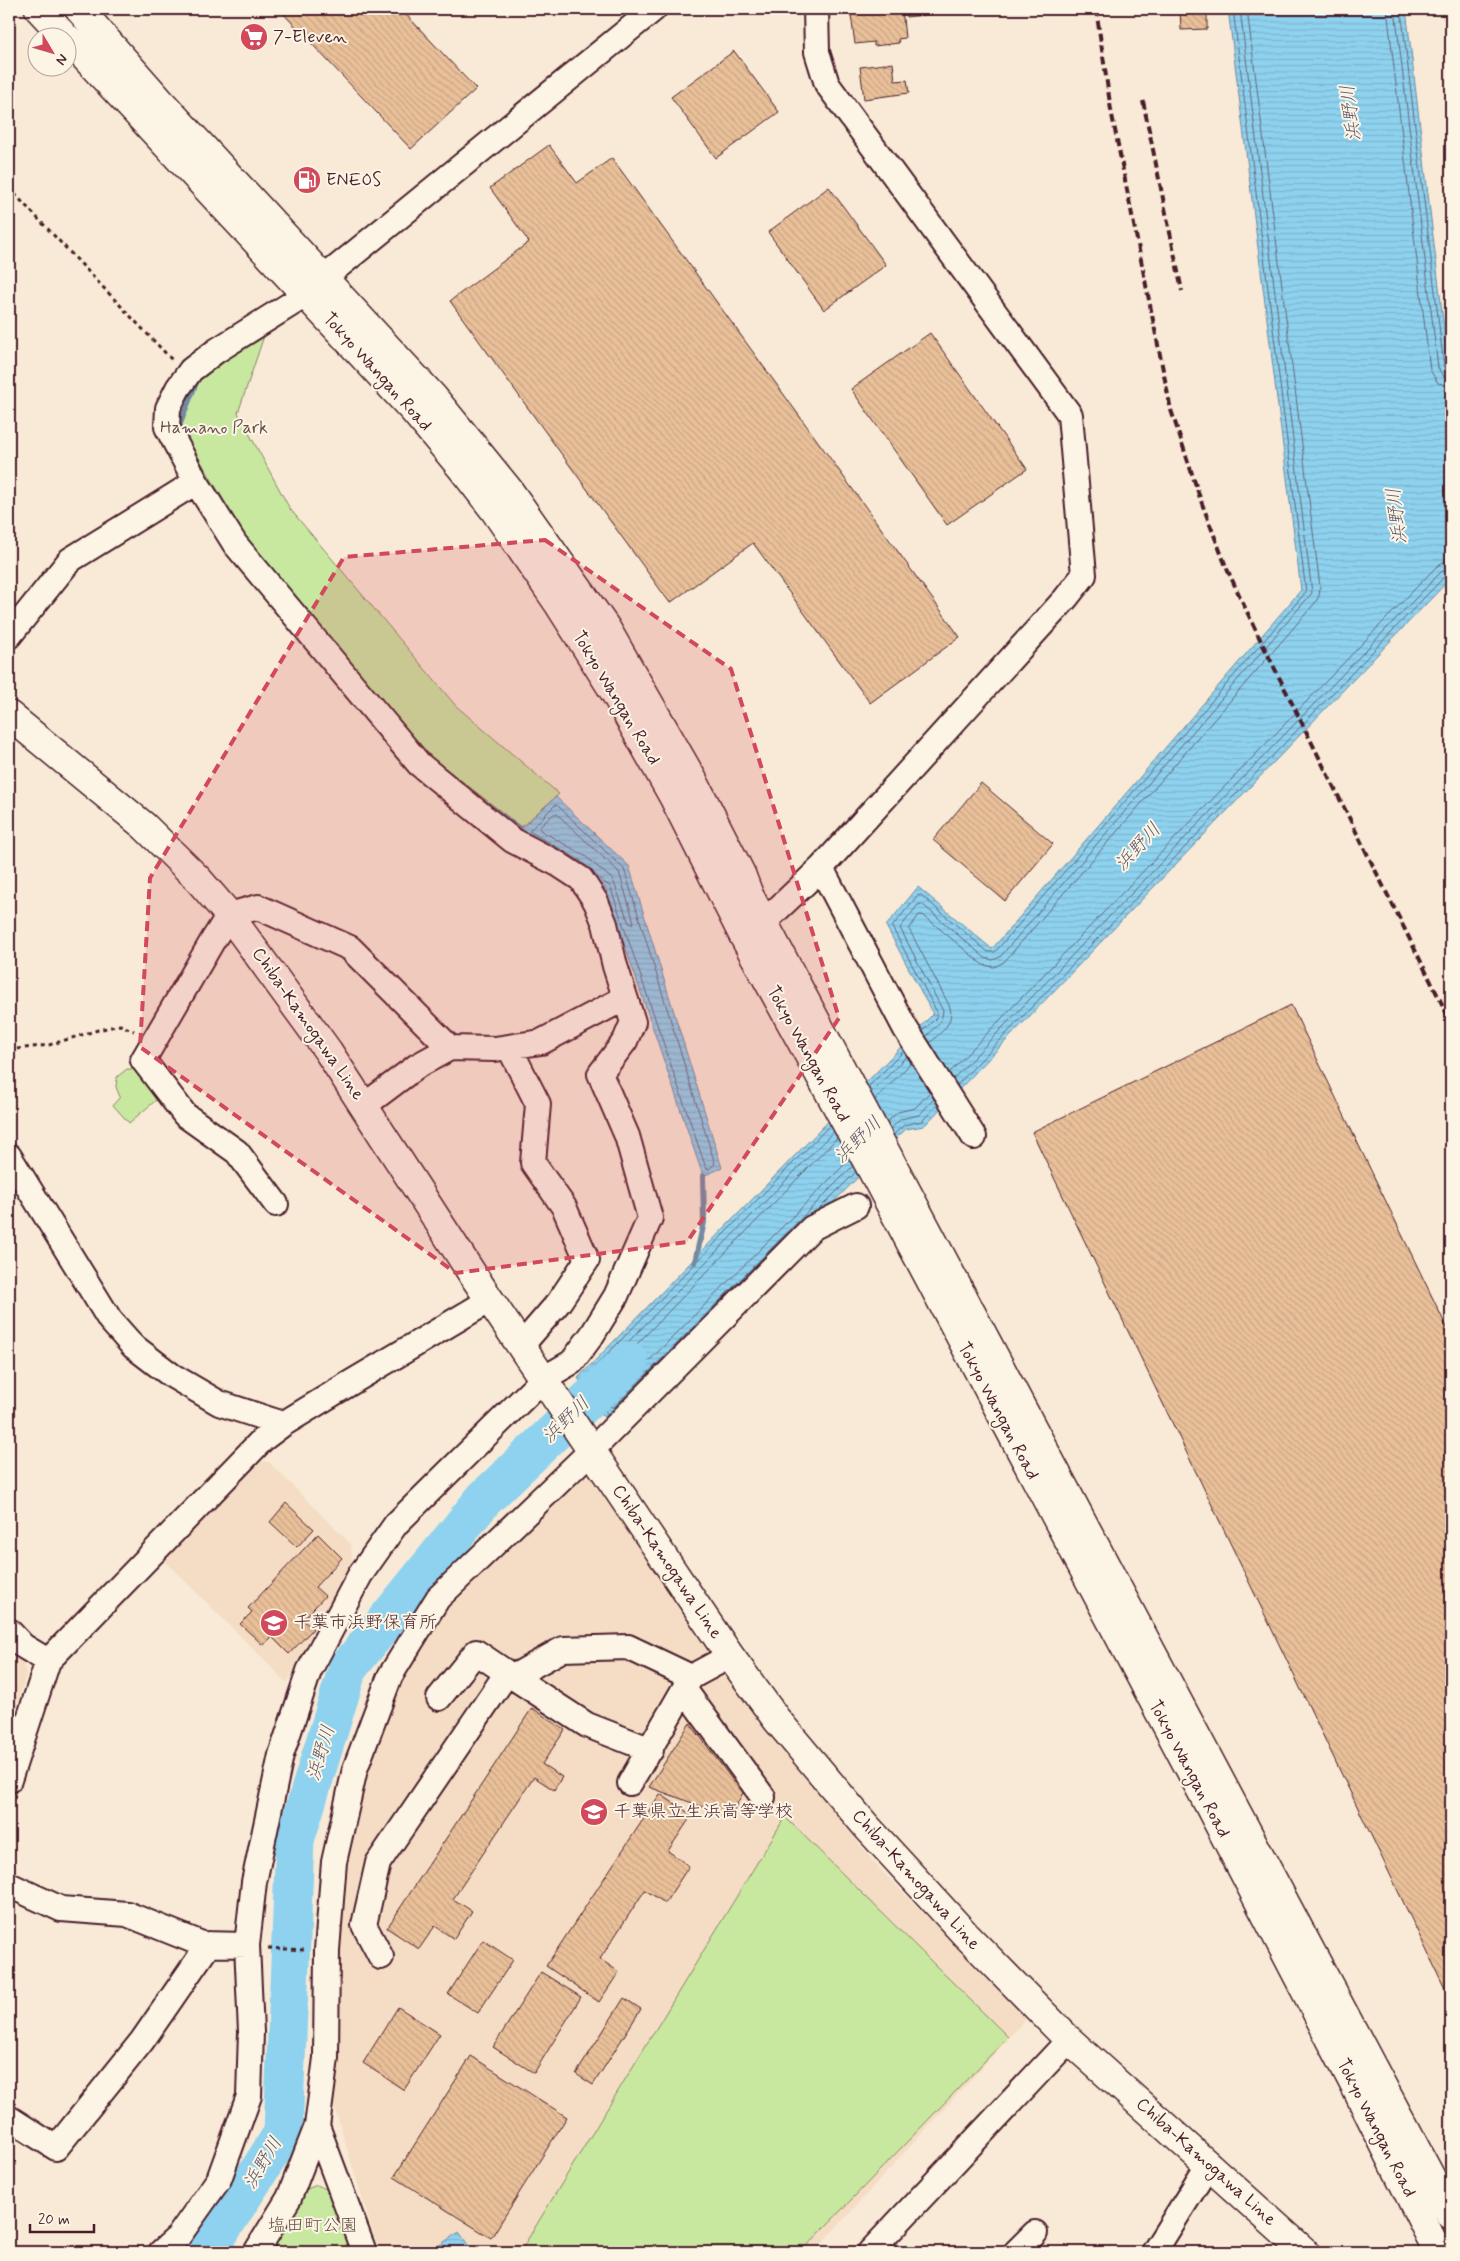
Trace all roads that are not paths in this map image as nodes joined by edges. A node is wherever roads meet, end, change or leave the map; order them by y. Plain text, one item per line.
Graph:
1 (39, 9) edge
2 (79, 9) edge
3 (654, 9) edge
4 (816, 9) edge
5 (57, 28) edge
6 (78, 49) edge
7 (315, 286) junction
8 (196, 482) junction
9 (9, 636) edge
10 (9, 715) edge
11 (822, 868) junction
12 (229, 915) junction
13 (753, 928) junction
14 (625, 998) junction
15 (508, 1047) junction
16 (450, 1048) junction
17 (365, 1105) junction
18 (974, 1137) dead end
19 (9, 1156) edge
20 (881, 1164) junction
21 (276, 1204) dead end
22 (856, 1206) dead end
23 (490, 1300) junction
24 (520, 1346) junction
25 (545, 1382) junction
26 (283, 1424) junction
27 (592, 1450) junction
28 (9, 1631) edge
29 (730, 1656) junction
30 (48, 1661) junction
31 (510, 1675) junction
32 (688, 1683) junction
33 (440, 1698) dead end
34 (651, 1750) junction
35 (9, 1780) edge
36 (630, 1783) dead end
37 (763, 1797) dead end
38 (9, 1885) edge
39 (209, 1944) junction
40 (256, 1946) junction
41 (381, 1957) dead end
42 (1069, 2040) junction
43 (9, 2118) edge
44 (317, 2126) junction
45 (1209, 2164) junction
46 (1451, 2214) edge
47 (1035, 2233) dead end
48 (160, 2252) edge
49 (256, 2252) edge
50 (364, 2252) edge
51 (870, 2252) edge
52 (1016, 2252) edge
53 (1154, 2252) edge
54 (1305, 2252) edge
55 (1438, 2252) edge

1 - 5 main road, Tokyo Wangan Road
2 - 7 main road, Tokyo Wangan Road
3 - 7 street
4 - 11 street
6 - 7 main road, Tokyo Wangan Road
7 - 8 street
7 - 13 main road, Tokyo Wangan Road
8 - 9 street
8 - 14 street
10 - 12 main road, Chiba-Kamogawa Line
11 - 13 street
11 - 18 street
12 - 16 street
12 - 17 main road, Chiba-Kamogawa Line
12 - 21 street
13 - 20 main road, Tokyo Wangan Road
14 - 15 street
14 - 25 street
15 - 16 street
15 - 24 street
16 - 17 street
17 - 23 main road, Chiba-Kamogawa Line
19 - 26 street
20 - 46 main road, Tokyo Wangan Road
20 - 55 main road, Tokyo Wangan Road
22 - 27 street
23 - 24 main road, Chiba-Kamogawa Line
23 - 26 street
24 - 25 main road, Chiba-Kamogawa Line
25 - 27 main road, Chiba-Kamogawa Line
25 - 40 street
26 - 30 street
27 - 29 main road, Chiba-Kamogawa Line
27 - 44 street
28 - 30 street
29 - 32 street
29 - 42 main road, Chiba-Kamogawa Line
30 - 35 street
31 - 32 street
31 - 33 street
31 - 34 street
31 - 41 street
32 - 34 street
32 - 37 street
34 - 36 street
38 - 39 street
39 - 40 street
39 - 43 street
40 - 48 street
42 - 45 main road, Chiba-Kamogawa Line
42 - 51 street
44 - 49 street
44 - 50 street
45 - 53 street
45 - 54 main road, Chiba-Kamogawa Line
47 - 52 street

